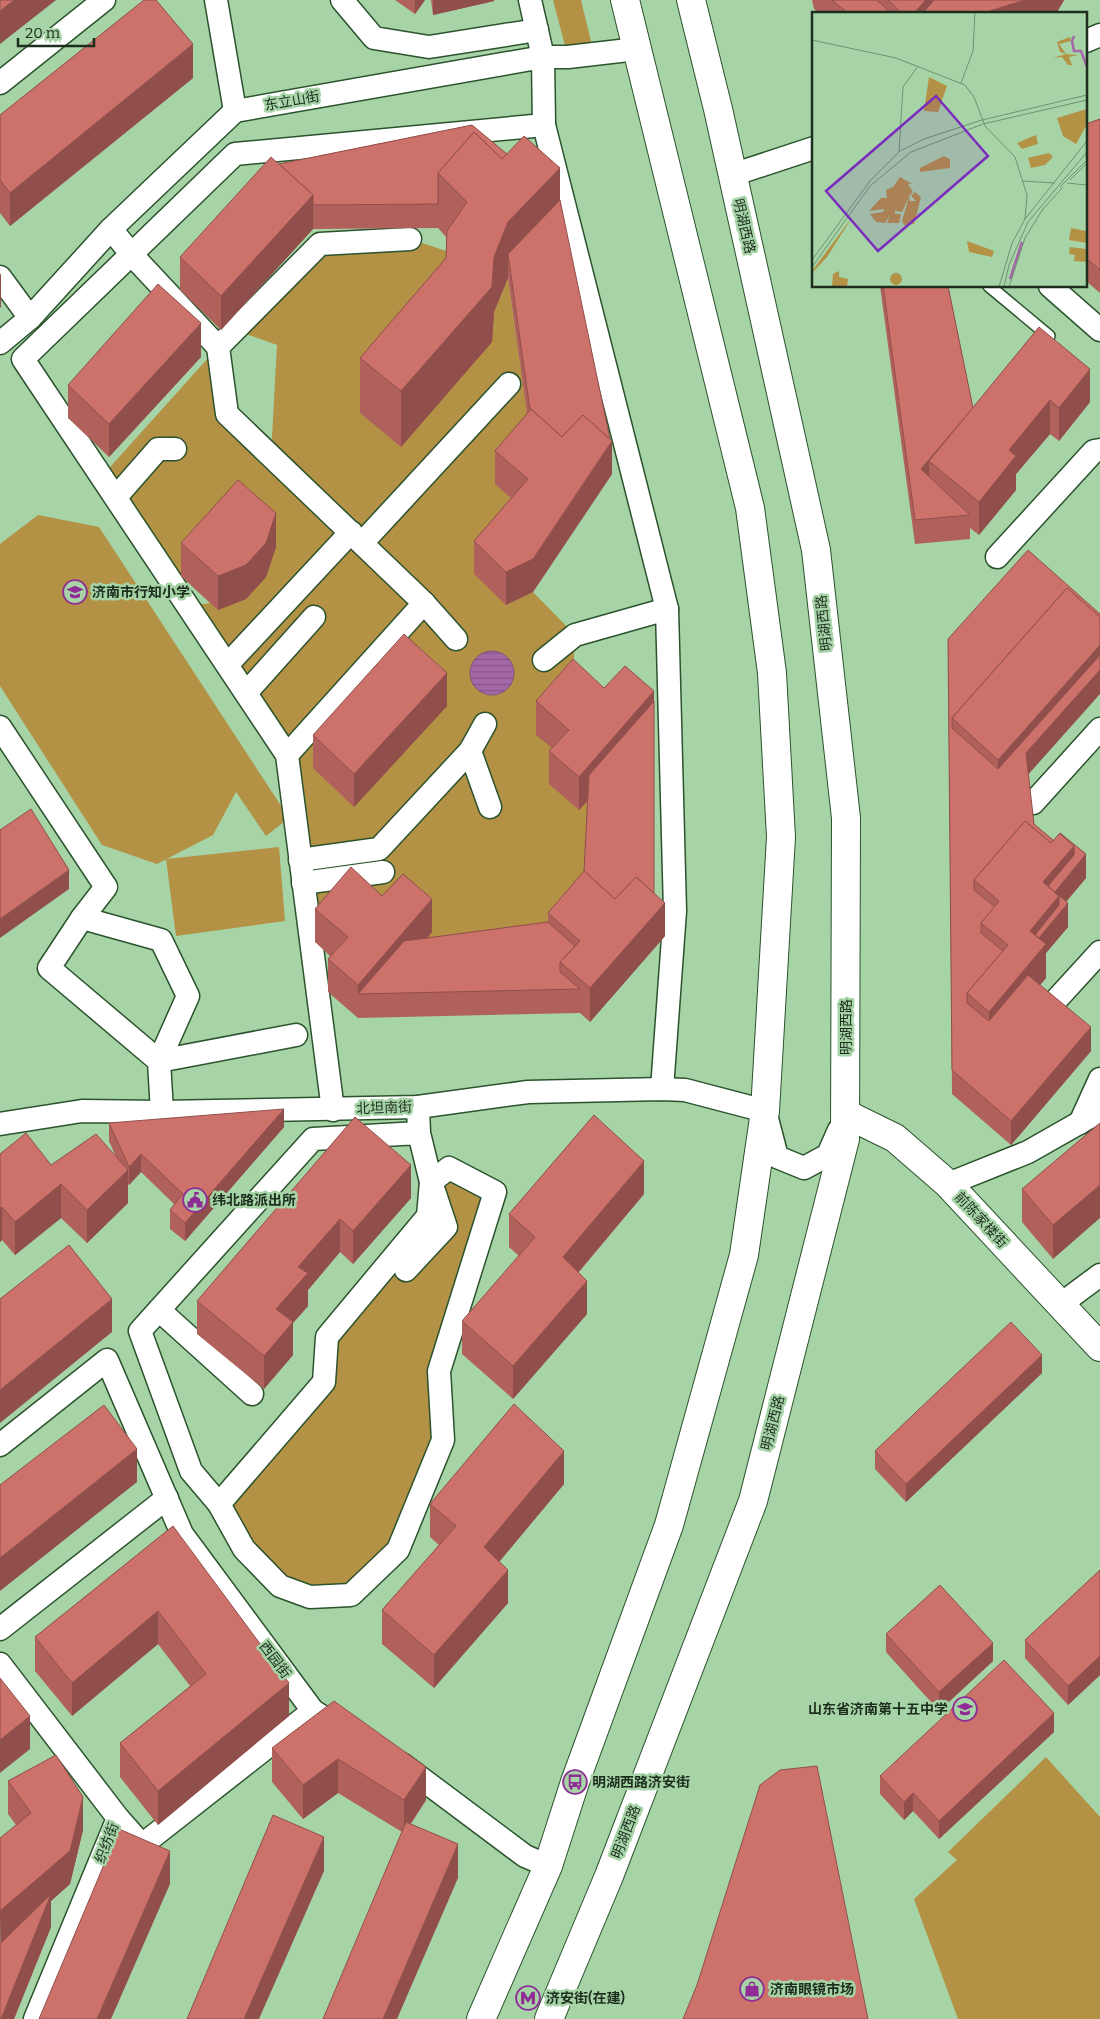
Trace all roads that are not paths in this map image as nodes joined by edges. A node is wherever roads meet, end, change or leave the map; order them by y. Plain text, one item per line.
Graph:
1 (104, 0) edge
2 (216, 0) edge
3 (342, 0) edge
4 (530, 0) edge
5 (625, 0) edge
6 (691, 0) edge
7 (537, 30) junction
8 (1100, 35) edge
9 (1088, 40) edge
10 (637, 48) junction
11 (544, 57) junction
12 (0, 83) edge
13 (235, 111) junction
14 (544, 125) junction
15 (812, 149) edge
16 (732, 175) junction
17 (110, 229) junction
18 (410, 239) dead end
19 (132, 255) junction
20 (0, 277) edge
21 (991, 288) edge
22 (1052, 288) edge
23 (30, 318) junction
24 (1100, 330) edge
25 (0, 343) edge
26 (1057, 343) edge
27 (218, 348) junction
28 (509, 384) dead end
29 (175, 449) dead end
30 (1100, 450) edge
31 (116, 497) junction
32 (356, 538) junction
33 (997, 557) dead end
34 (424, 603) junction
35 (666, 609) junction
36 (314, 617) dead end
37 (456, 639) dead end
38 (544, 660) dead end
39 (228, 664) junction
40 (246, 693) junction
41 (485, 724) dead end
42 (0, 727) edge
43 (1100, 729) edge
44 (470, 751) junction
45 (287, 756) junction
46 (1033, 803) edge
47 (490, 807) dead end
48 (300, 860) junction
49 (383, 872) dead end
50 (303, 883) junction
51 (82, 918) junction
52 (1100, 952) edge
53 (1047, 1010) edge
54 (296, 1035) dead end
55 (158, 1061) junction
56 (1100, 1079) edge
57 (662, 1089) junction
58 (418, 1107) junction
59 (333, 1110) junction
60 (162, 1112) junction
61 (765, 1112) junction
62 (1100, 1112) edge
63 (846, 1114) junction
64 (1080, 1123) junction
65 (0, 1124) edge
66 (419, 1133) junction
67 (431, 1182) junction
68 (948, 1184) junction
69 (406, 1270) dead end
70 (1100, 1275) edge
71 (1061, 1304) junction
72 (159, 1310) junction
73 (1100, 1347) edge
74 (252, 1394) dead end
75 (0, 1445) edge
76 (167, 1498) junction
77 (219, 1504) junction
78 (0, 1629) edge
79 (0, 1664) edge
80 (313, 1711) junction
81 (362, 1741) edge
82 (387, 1755) edge
83 (118, 1818) junction
84 (548, 1866) junction
85 (35, 2019) edge
86 (481, 2019) edge
87 (550, 2019) edge

1 - 12 street
2 - 13 street
3 - 7 street
4 - 7 street
5 - 10 main road
6 - 16 main road, 明湖西路
7 - 11 street
8 - 9 street
10 - 11 street, 东立山街
10 - 61 main road
11 - 13 street, 东立山街
11 - 14 street
13 - 17 street
14 - 19 street
14 - 35 street
15 - 16 street
16 - 63 main road, 明湖西路
17 - 19 street
17 - 23 street
18 - 27 street
19 - 27 street
19 - 31 street
20 - 23 street
21 - 26 lane
22 - 24 street
23 - 25 street
27 - 32 street
28 - 32 street
29 - 31 street
30 - 33 street
31 - 39 street
32 - 34 street
32 - 39 street
34 - 37 street
34 - 45 street
35 - 38 street
35 - 57 street
36 - 40 street
39 - 40 street
40 - 45 street
41 - 44 street
42 - 51 street
43 - 46 street
44 - 47 street
44 - 48 street
45 - 48 street
48 - 50 street
49 - 50 street
50 - 59 street
51 - 55 street
51 - 55 street
52 - 53 street
54 - 55 street
55 - 60 street
56 - 64 street
57 - 58 street, 北坦南街
57 - 61 street, 北坦南街
58 - 59 street, 北坦南街
58 - 66 street
59 - 60 street, 北坦南街
60 - 65 street, 北坦南街
61 - 63 street
61 - 84 main road
62 - 64 street
63 - 68 main road, 前陈家楼街
63 - 87 main road, 明湖西路
64 - 68 street
66 - 67 street
66 - 72 street
67 - 69 street
67 - 77 street
67 - 77 street
68 - 71 main road, 前陈家楼街
70 - 71 street
71 - 73 main road, 前陈家楼街
72 - 74 street
72 - 77 street
75 - 76 street, 西园街
76 - 78 street
76 - 80 street, 西园街
79 - 83 street, 织纺街
80 - 81 street, 西园街
80 - 83 street
82 - 84 street
83 - 85 street, 织纺街
84 - 86 main road

